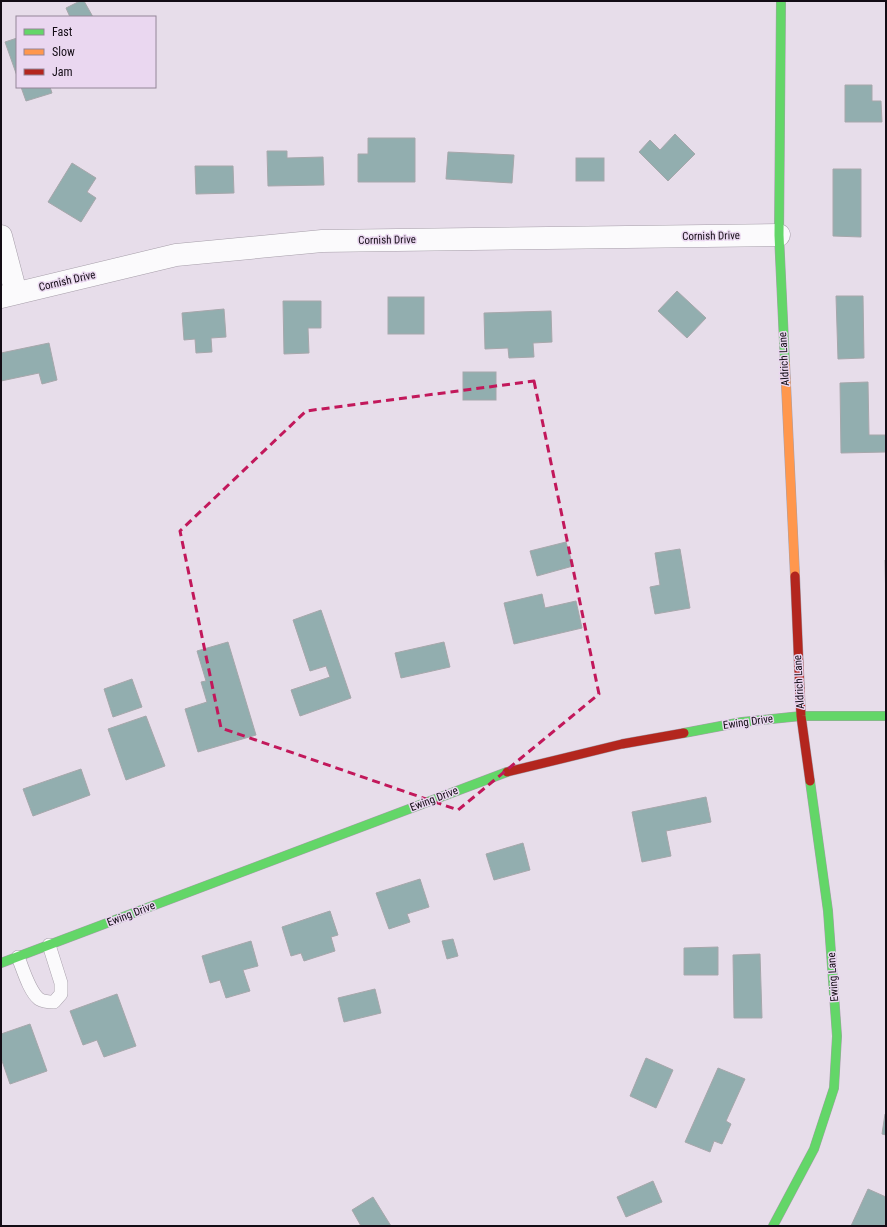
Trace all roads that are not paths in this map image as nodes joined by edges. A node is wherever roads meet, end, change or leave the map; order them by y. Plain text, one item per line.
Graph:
1 (781, 1) edge
2 (779, 235) junction
3 (1, 236) edge
4 (8, 295) edge
5 (801, 716) junction
6 (886, 716) edge
7 (49, 945) junction
8 (18, 957) junction
9 (1, 963) edge
10 (773, 1226) edge

1 - 2 street, Aldrich Lane
2 - 4 street, Cornish Drive
2 - 5 street, Aldrich Lane
3 - 4 street
5 - 6 street, Ewing Drive
5 - 7 street, Ewing Drive
5 - 10 street, Ewing Lane
7 - 8 street, Ewing Drive
7 - 8 lane
8 - 9 street, Ewing Drive

